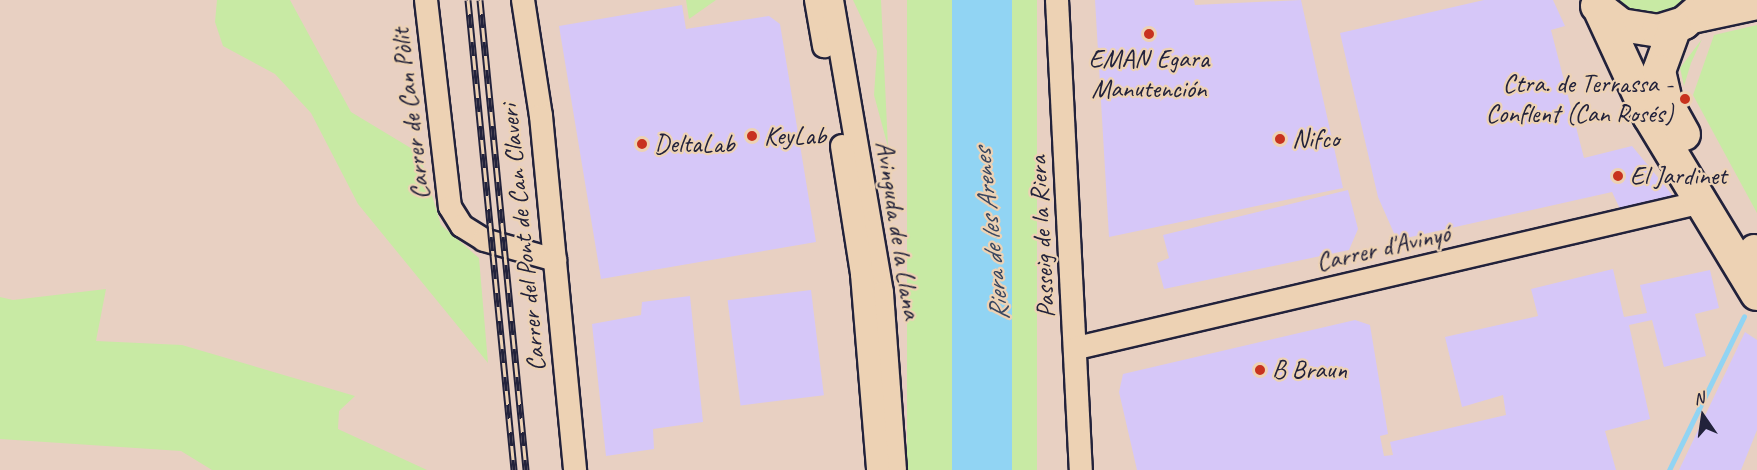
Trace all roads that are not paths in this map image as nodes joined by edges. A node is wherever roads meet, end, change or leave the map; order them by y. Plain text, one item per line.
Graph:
1 (426, 0) edge
2 (523, 0) edge
3 (816, 0) edge
4 (832, 0) edge
5 (1057, 0) edge
6 (1757, 3) edge
7 (1596, 5) edge
8 (1694, 14) edge
9 (1702, 202) junction
10 (1756, 253) edge
11 (555, 260) junction
12 (1757, 294) edge
13 (1077, 348) junction
14 (575, 470) edge
15 (878, 470) edge
16 (895, 470) edge
17 (1081, 470) edge

1 - 11 street, Carrer de Can Pòlit
2 - 11 street, Carrer del Pont de Can Claveri
3 - 15 street, Avinguda de la Llana
4 - 16 street, Avinguda de la Llana
5 - 13 street, Passeig de la Riera
6 - 8 main road
7 - 8 main road
7 - 9 main road
8 - 10 main road
9 - 12 main road
9 - 13 street, Carrer d'Avinyó
11 - 14 street, Carrer del Pont de Can Claveri
13 - 17 street, Passeig de la Riera

